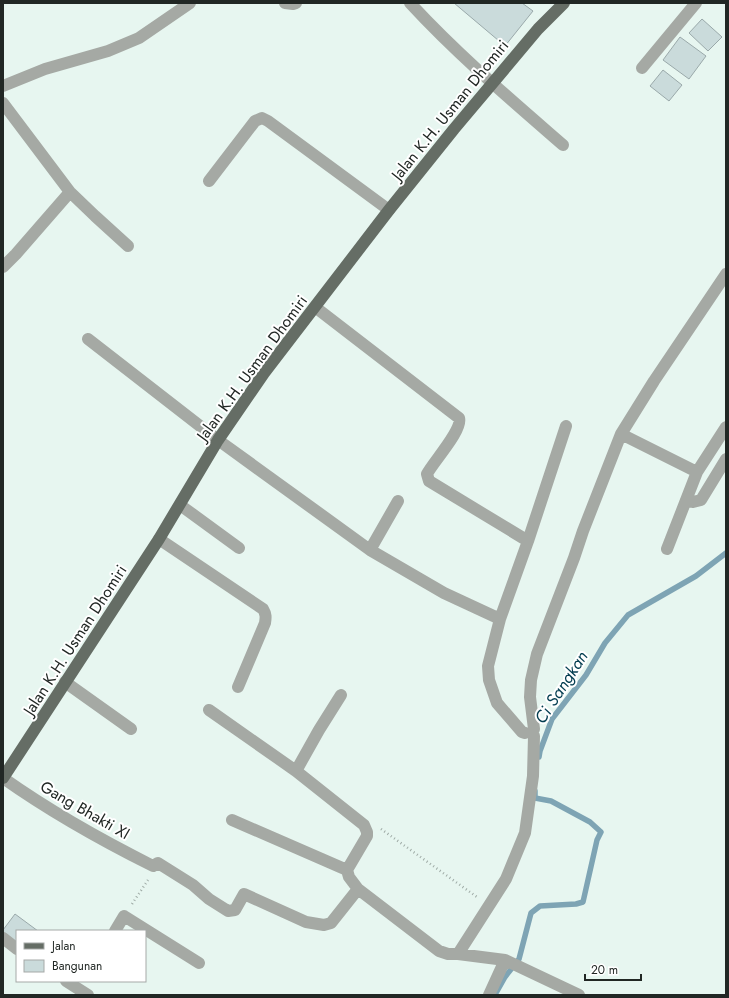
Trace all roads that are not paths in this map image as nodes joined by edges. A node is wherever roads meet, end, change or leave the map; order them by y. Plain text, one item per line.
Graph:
1 (190, 3) edge
2 (285, 3) edge
3 (296, 3) edge
4 (410, 3) edge
5 (564, 3) edge
6 (696, 3) edge
7 (642, 68) dead end
8 (491, 84) junction
9 (3, 86) edge
10 (3, 104) edge
11 (563, 144) dead end
12 (210, 181) dead end
13 (70, 192) junction
14 (389, 210) junction
15 (128, 246) dead end
16 (3, 267) edge
17 (726, 274) edge
18 (316, 306) junction
19 (88, 339) dead end
20 (566, 426) dead end
21 (726, 427) edge
22 (621, 434) junction
23 (218, 440) junction
24 (726, 459) edge
25 (697, 472) junction
26 (686, 500) junction
27 (398, 501) dead end
28 (180, 505) junction
29 (159, 539) junction
30 (528, 541) junction
31 (240, 548) dead end
32 (667, 549) dead end
33 (370, 550) junction
34 (500, 619) junction
35 (66, 682) junction
36 (238, 687) dead end
37 (341, 695) dead end
38 (209, 710) dead end
39 (131, 729) dead end
40 (531, 733) junction
41 (296, 771) junction
42 (3, 778) edge
43 (232, 820) dead end
44 (347, 870) junction
45 (358, 889) junction
46 (116, 930) edge
47 (3, 938) edge
48 (16, 948) edge
49 (458, 954) junction
50 (199, 963) dead end
51 (513, 964) junction
52 (68, 982) edge
53 (83, 988) edge
54 (489, 995) edge
55 (579, 995) edge

1 - 9 street
2 - 3 street
4 - 8 street
5 - 8 main road, Jalan K.H. Usman Dhomiri
6 - 7 street
8 - 11 street
8 - 14 main road, Jalan K.H. Usman Dhomiri
10 - 13 street
12 - 14 street
13 - 15 street
13 - 16 street
14 - 18 main road, Jalan K.H. Usman Dhomiri
17 - 22 street
18 - 23 main road, Jalan K.H. Usman Dhomiri
18 - 30 street
19 - 23 street
20 - 30 street
21 - 25 street
22 - 25 street
22 - 40 street
23 - 28 main road, Jalan K.H. Usman Dhomiri
23 - 33 street
24 - 26 street
25 - 26 street
26 - 32 street
27 - 33 street
28 - 29 main road, Jalan K.H. Usman Dhomiri
28 - 31 street
29 - 35 main road, Jalan K.H. Usman Dhomiri
29 - 36 street
30 - 34 street
33 - 34 street
34 - 40 street
35 - 39 street
35 - 42 main road, Jalan K.H. Usman Dhomiri
37 - 41 street
38 - 41 street
40 - 49 street
41 - 44 street
42 - 45 street, Gang Bhakti XI
43 - 44 street
44 - 45 street
45 - 49 street
46 - 50 street
47 - 48 street
49 - 51 street
51 - 54 street
51 - 55 street
52 - 53 street

